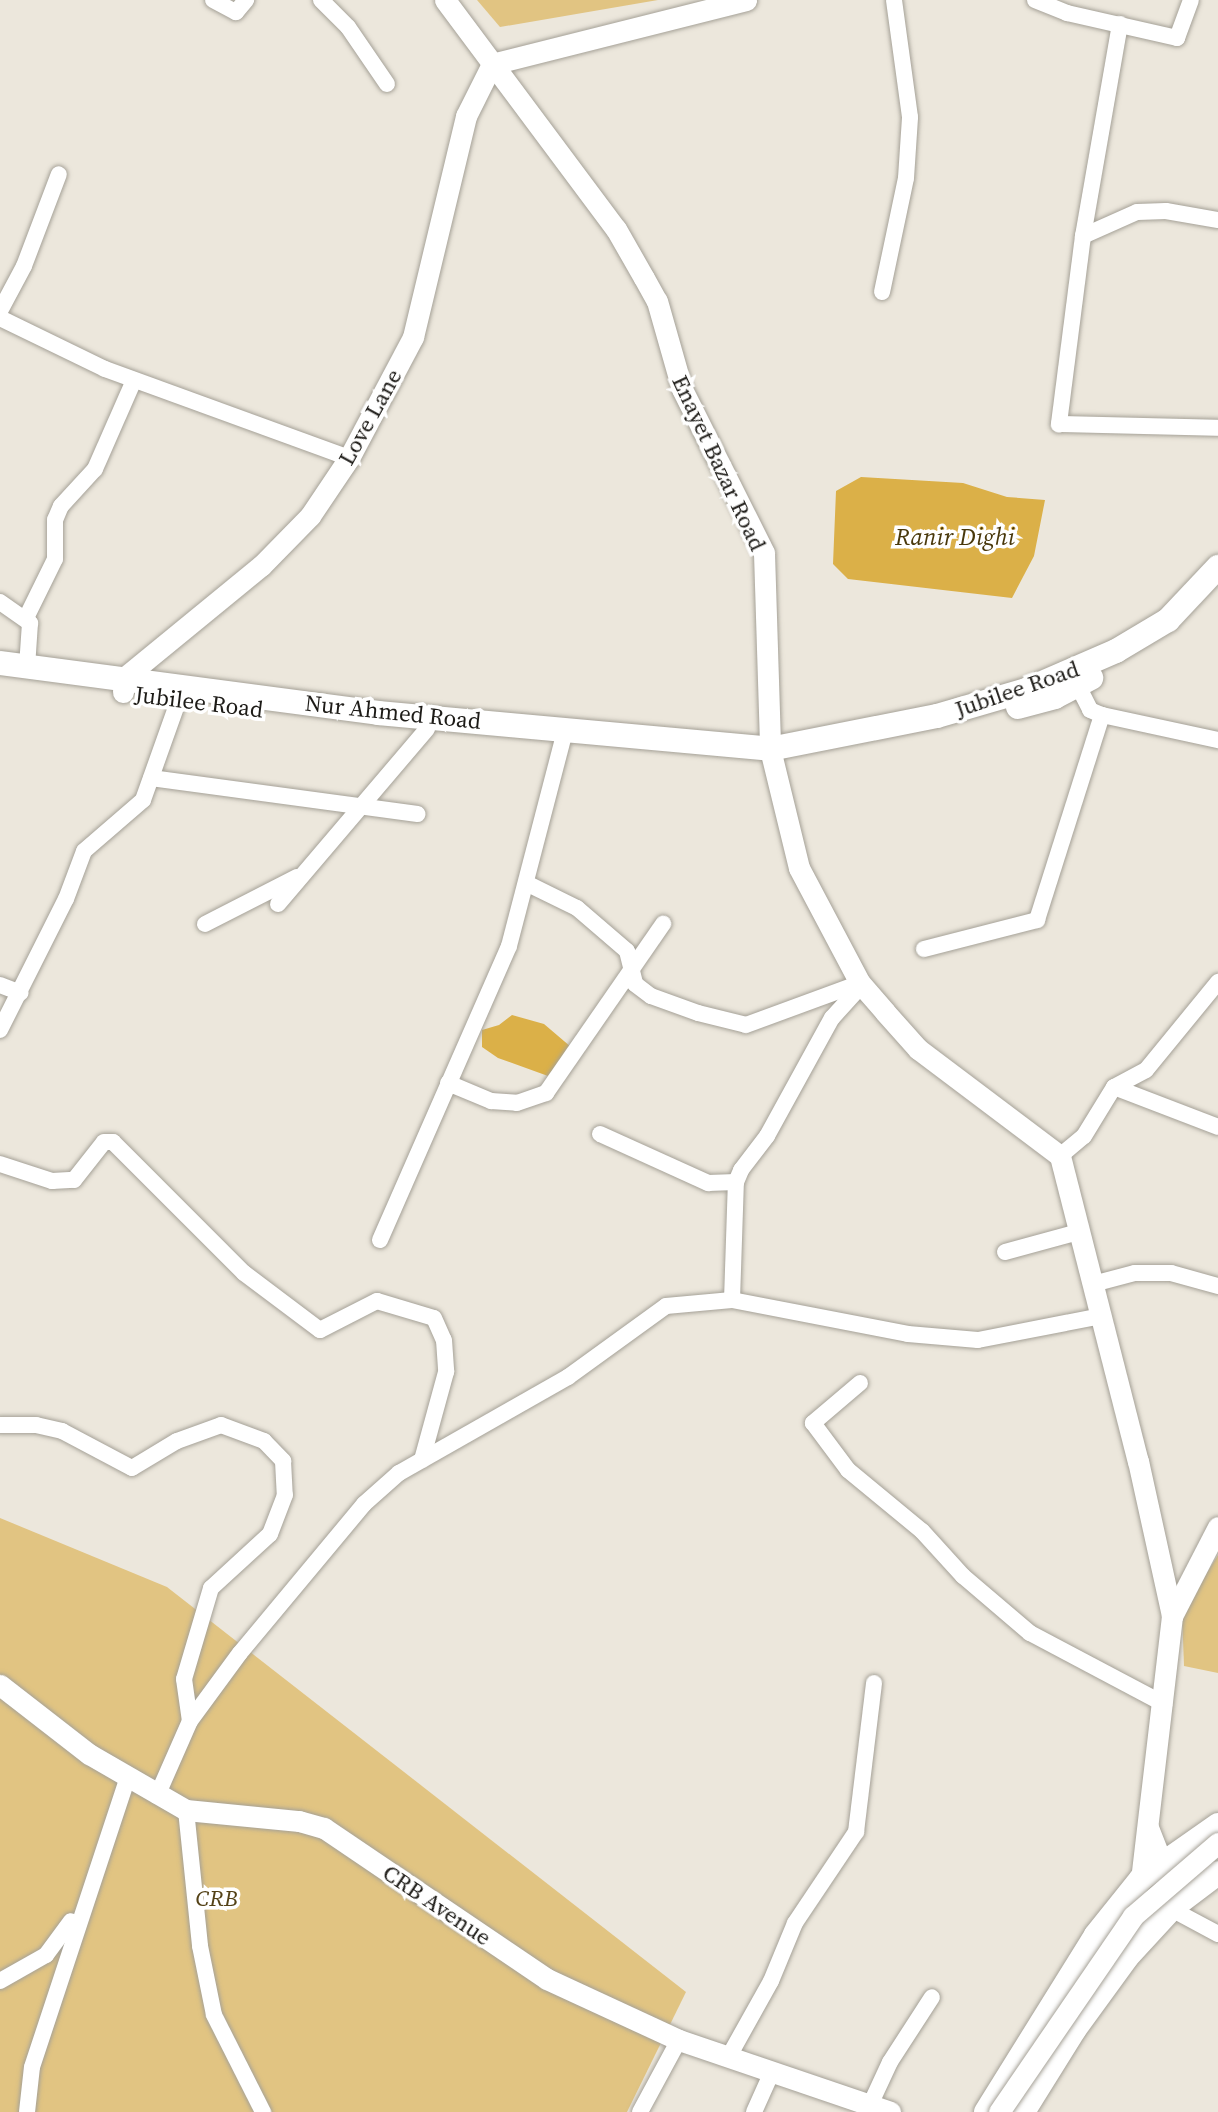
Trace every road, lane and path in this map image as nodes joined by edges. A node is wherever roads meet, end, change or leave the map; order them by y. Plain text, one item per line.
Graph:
1 (213, 0) edge
2 (246, 0) edge
3 (321, 0) edge
4 (445, 0) edge
5 (746, 0) edge
6 (894, 0) edge
7 (1035, 0) edge
8 (1191, 0) edge
9 (1120, 24) junction
10 (492, 64) junction
11 (387, 83) dead end
12 (60, 174) dead end
13 (1218, 220) edge
14 (1083, 236) junction
15 (881, 292) dead end
16 (0, 311) edge
17 (0, 318) edge
18 (134, 380) junction
19 (1218, 428) edge
20 (349, 458) junction
21 (1218, 567) edge
22 (1218, 588) edge
23 (0, 602) edge
24 (26, 618) junction
25 (0, 663) edge
26 (27, 667) junction
27 (0, 678) edge
28 (1074, 679) junction
29 (124, 685) junction
30 (179, 699) junction
31 (1102, 715) junction
32 (427, 729) junction
33 (563, 739) junction
34 (1218, 740) edge
35 (776, 753) junction
36 (151, 778) junction
37 (362, 805) junction
38 (418, 814) dead end
39 (304, 873) junction
40 (526, 883) junction
41 (278, 904) dead end
42 (205, 924) dead end
43 (663, 924) dead end
44 (924, 949) dead end
45 (632, 969) junction
46 (1218, 982) edge
47 (861, 984) junction
48 (0, 985) edge
49 (21, 993) junction
50 (0, 1030) edge
51 (448, 1083) junction
52 (1114, 1087) junction
53 (1218, 1127) edge
54 (600, 1134) dead end
55 (1060, 1156) junction
56 (0, 1164) edge
57 (736, 1182) junction
58 (1078, 1232) junction
59 (380, 1240) dead end
60 (1005, 1252) dead end
61 (1093, 1284) junction
62 (1218, 1286) edge
63 (732, 1300) junction
64 (1101, 1316) junction
65 (860, 1383) dead end
66 (0, 1424) edge
67 (422, 1460) junction
68 (1218, 1527) edge
69 (1172, 1616) junction
70 (874, 1683) dead end
71 (0, 1685) edge
72 (1164, 1704) junction
73 (190, 1721) junction
74 (127, 1779) junction
75 (157, 1796) junction
76 (186, 1810) junction
77 (1147, 1818) junction
78 (1218, 1825) edge
79 (1218, 1843) edge
80 (1167, 1864) junction
81 (1218, 1873) edge
82 (94, 1874) junction
83 (1140, 1879) junction
84 (1172, 1907) junction
85 (1218, 1934) edge
86 (0, 1981) edge
87 (932, 1997) dead end
88 (679, 2040) junction
89 (727, 2058) junction
90 (771, 2074) junction
91 (880, 2108) edge
92 (27, 2112) edge
93 (263, 2112) edge
94 (640, 2112) edge
95 (754, 2112) edge
96 (986, 2112) edge
97 (999, 2112) edge
98 (1023, 2112) edge

1 - 2 street
3 - 11 street
4 - 10 main road, Enayet Bazar Road
5 - 10 main road
6 - 15 street
7 - 9 street
8 - 9 street
9 - 14 street
10 - 20 main road, Love Lane
10 - 35 main road, Enayet Bazar Road
12 - 16 street
13 - 14 street
14 - 19 street
17 - 18 street
18 - 20 street
18 - 24 street
20 - 29 main road, Love Lane
21 - 28 main road, Jubilee Road
22 - 28 main road
23 - 24 street
24 - 26 street
25 - 26 main road, Nur Ahmed Road
26 - 29 main road, Nur Ahmed Road
27 - 29 main road, Jubilee Road
28 - 31 street
28 - 35 main road, Jubilee Road
29 - 30 main road, Jubilee Road
29 - 35 main road, Nur Ahmed Road
30 - 32 main road, Jubilee Road
30 - 36 street
31 - 34 street
31 - 44 street
32 - 33 main road, Jubilee Road
32 - 37 street
33 - 35 main road, Jubilee Road
33 - 40 street
35 - 47 main road, Enayet Bazar Road
36 - 37 street
36 - 49 street
37 - 38 street
37 - 39 street
39 - 41 street
39 - 42 street
40 - 45 street
40 - 51 street
43 - 45 street
45 - 47 street
45 - 51 street
46 - 52 street
47 - 55 main road, Enayet Bazar Road
47 - 57 street
48 - 49 street
49 - 50 street
51 - 59 street
52 - 53 street
52 - 55 street
54 - 57 street
55 - 58 main road
56 - 67 street
57 - 63 street
58 - 60 street
58 - 61 main road
61 - 62 street
61 - 64 main road
63 - 64 street
63 - 67 street
64 - 69 main road
65 - 72 street
66 - 73 street
67 - 73 street
68 - 69 main road
69 - 72 main road
70 - 89 street
71 - 74 main road, CRB Avenue
72 - 77 main road
73 - 75 street
74 - 75 main road, CRB Avenue
74 - 82 street
75 - 76 main road, CRB Avenue
76 - 88 main road, CRB Avenue
76 - 93 street
77 - 80 street
77 - 83 main road
78 - 80 main road
79 - 97 main road, bridge
80 - 83 main road
80 - 84 street
81 - 84 main road
82 - 86 street
82 - 92 street
83 - 96 main road
84 - 85 street
84 - 98 main road
87 - 91 street
88 - 89 main road, CRB Avenue
88 - 94 street
89 - 90 main road, CRB Avenue
90 - 91 main road, CRB Avenue
90 - 95 street

